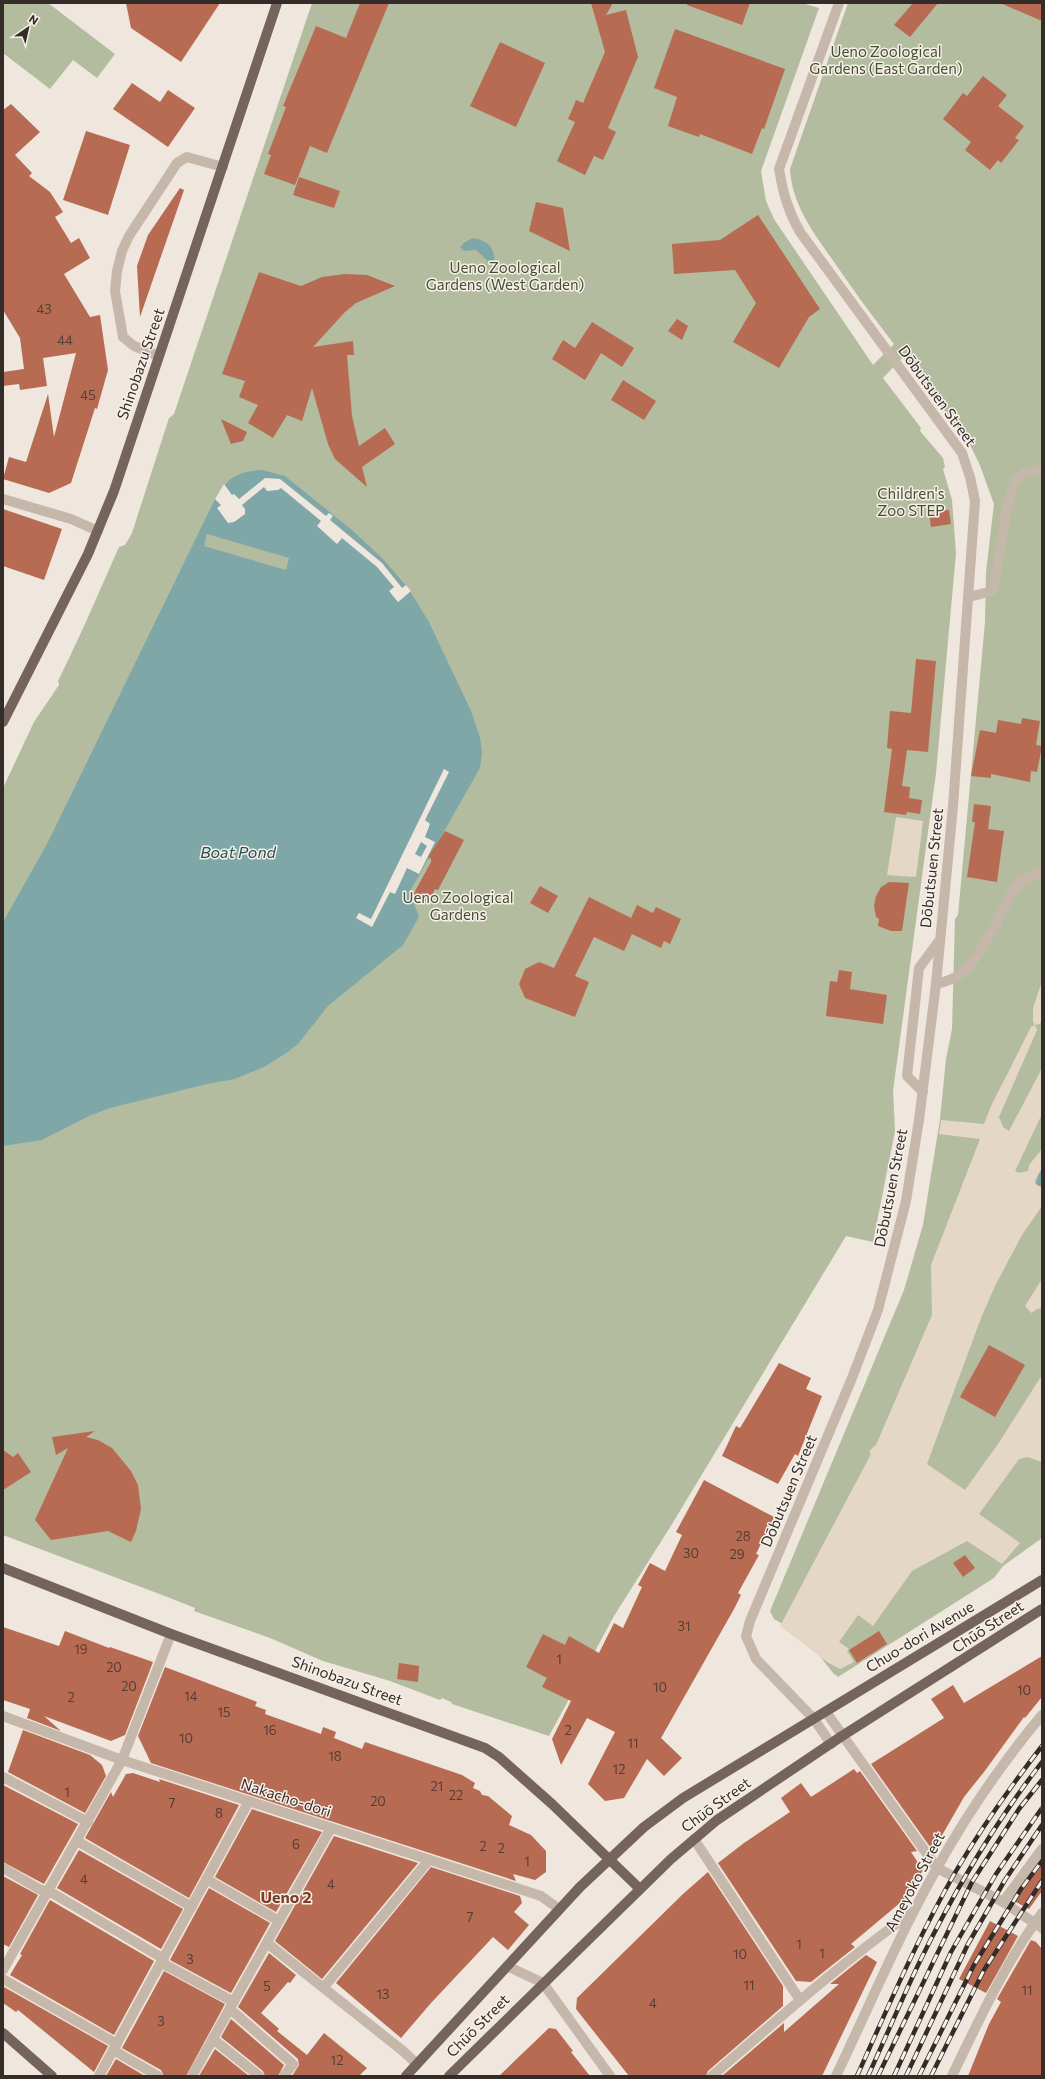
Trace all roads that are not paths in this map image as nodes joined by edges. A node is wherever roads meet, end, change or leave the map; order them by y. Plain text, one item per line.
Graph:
1 (277, 3) edge
2 (839, 3) edge
3 (223, 167) junction
4 (159, 356) junction
5 (1042, 470) edge
6 (3, 500) edge
7 (98, 531) junction
8 (969, 597) junction
9 (3, 722) edge
10 (1042, 871) edge
11 (940, 940) junction
12 (936, 984) junction
13 (923, 1092) junction
14 (3, 1568) edge
15 (1042, 1580) edge
16 (1042, 1609) edge
17 (171, 1634) junction
18 (826, 1712) junction
19 (1042, 1715) edge
20 (3, 1716) edge
21 (814, 1719) junction
22 (842, 1736) junction
23 (831, 1744) junction
24 (122, 1760) junction
25 (3, 1777) edge
26 (249, 1801) junction
27 (88, 1822) junction
28 (331, 1828) junction
29 (694, 1839) junction
30 (77, 1841) junction
31 (1042, 1849) edge
32 (610, 1859) junction
33 (429, 1860) junction
34 (3, 1868) edge
35 (937, 1868) junction
36 (206, 1879) junction
37 (640, 1888) junction
38 (48, 1892) junction
39 (1003, 1902) junction
40 (192, 1907) junction
41 (559, 1909) junction
42 (914, 1911) junction
43 (1042, 1913) edge
44 (279, 1921) junction
45 (1038, 1926) edge
46 (266, 1943) junction
47 (163, 1961) junction
48 (507, 1966) junction
49 (3, 1970) edge
50 (3, 1979) edge
51 (543, 1983) junction
52 (324, 1987) junction
53 (800, 2000) junction
54 (232, 2006) junction
55 (3, 2033) edge
56 (213, 2039) junction
57 (115, 2047) junction
58 (417, 2064) junction
59 (52, 2076) edge
60 (99, 2076) edge
61 (158, 2076) edge
62 (192, 2076) edge
63 (259, 2076) edge
64 (284, 2076) edge
65 (406, 2076) edge
66 (449, 2076) edge
67 (610, 2076) edge
68 (712, 2076) edge
69 (836, 2076) edge
70 (952, 2076) edge

1 - 3 main road, Shinobazu Street
2 - 8 street, Dōbutsuen Street
3 - 4 main road, Shinobazu Street
3 - 4 street
4 - 7 main road, Shinobazu Street
5 - 8 street
6 - 7 street
7 - 9 main road, Shinobazu Street
8 - 11 street, Dōbutsuen Street
10 - 12 street
11 - 12 street, Dōbutsuen Street
11 - 13 street
12 - 13 street, Dōbutsuen Street
13 - 21 street, Dōbutsuen Street
14 - 17 main road, Shinobazu Street
15 - 18 main road, Chuo-dori Avenue
16 - 22 main road, Chūō Street
17 - 24 street
17 - 32 main road, Shinobazu Street
18 - 21 main road, Chuo-dori Avenue
18 - 22 street
19 - 35 street, Ameyoko Street
20 - 24 street, Nakacho-dori
21 - 23 street, Dōbutsuen Street
21 - 32 main road, Chūō Street
22 - 23 main road, Chūō Street
22 - 35 street
23 - 29 main road, Chūō Street
24 - 26 street, Nakacho-dori
24 - 27 street
25 - 27 street
26 - 28 street, Nakacho-dori
26 - 36 street
27 - 30 street
28 - 33 street, Nakacho-dori
28 - 44 street
29 - 37 main road, Chūō Street
29 - 53 street
30 - 38 street
30 - 40 street
31 - 39 street
32 - 37 main road, Shinobazu Street
32 - 41 main road, Chūō Street
33 - 41 street, Nakacho-dori
33 - 52 street
34 - 38 street
35 - 39 street
35 - 42 street, Ameyoko Street
36 - 40 street
36 - 44 street
37 - 51 main road, Chūō Street
38 - 47 street
38 - 49 street
39 - 45 street
40 - 47 street
41 - 48 main road, Chūō Street
42 - 53 street
42 - 69 street, Ameyoko Street
43 - 45 street
44 - 46 street
45 - 70 street
46 - 52 street
46 - 54 street
47 - 54 street
47 - 57 street
48 - 51 street
48 - 58 main road, Chūō Street
50 - 57 street
51 - 66 main road, Chūō Street
51 - 67 street
52 - 58 street
53 - 68 street
54 - 56 street
54 - 64 street
55 - 59 main road
56 - 62 street
56 - 63 street
57 - 60 street
57 - 61 street
58 - 65 main road, Chūō Street

